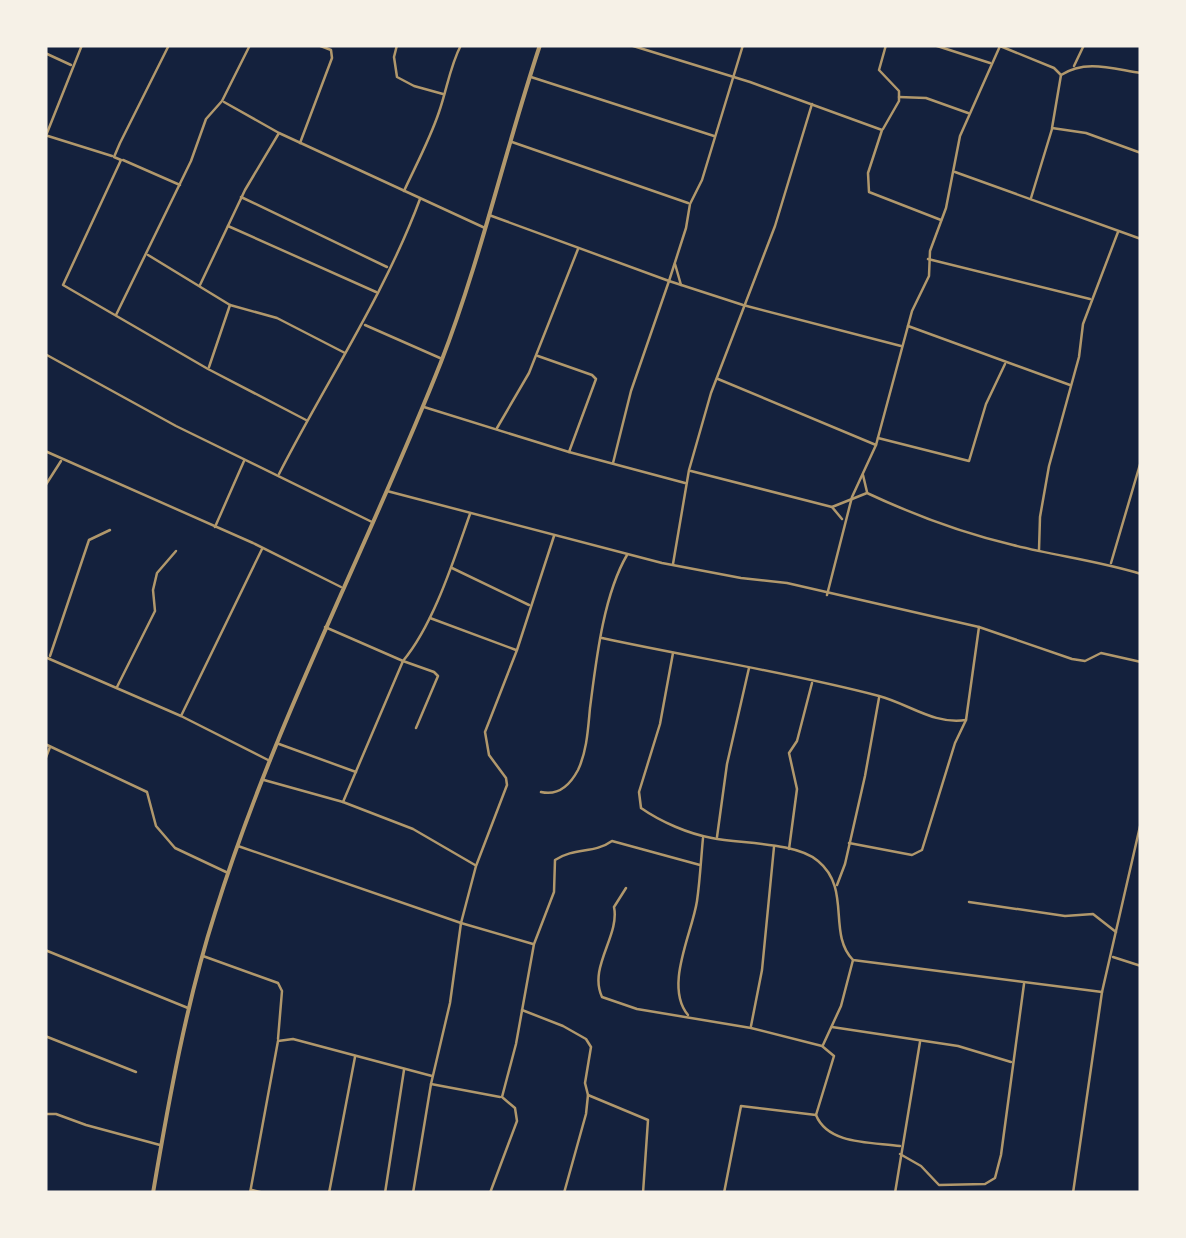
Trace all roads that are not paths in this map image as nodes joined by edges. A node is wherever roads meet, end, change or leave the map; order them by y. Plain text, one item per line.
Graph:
1 (82, 45) edge
2 (169, 45) edge
3 (250, 45) edge
4 (318, 45) edge
5 (397, 45) edge
6 (462, 45) edge
7 (540, 45) edge
8 (630, 45) edge
9 (743, 45) edge
10 (886, 45) edge
11 (934, 45) edge
12 (1000, 45) edge
13 (1084, 45) edge
14 (45, 53) edge
15 (992, 64) junction
16 (74, 66) junction
17 (1074, 66) junction
18 (1141, 74) edge
19 (1061, 75) junction
20 (530, 76) junction
21 (732, 76) junction
22 (445, 94) junction
23 (899, 97) junction
24 (222, 101) junction
25 (812, 104) junction
26 (970, 113) junction
27 (1052, 128) junction
28 (882, 130) junction
29 (280, 134) junction
30 (715, 136) junction
31 (46, 137) edge
32 (510, 142) junction
33 (300, 143) junction
34 (1141, 153) edge
35 (114, 157) junction
36 (122, 160) junction
37 (953, 172) junction
38 (180, 185) junction
39 (404, 191) junction
40 (241, 197) junction
41 (420, 199) junction
42 (1030, 201) junction
43 (690, 204) junction
44 (489, 215) junction
45 (942, 220) junction
46 (228, 226) junction
47 (485, 228) junction
48 (1118, 232) junction
49 (1141, 240) edge
50 (578, 247) junction
51 (146, 254) junction
52 (928, 260) junction
53 (674, 263) junction
54 (388, 268) junction
55 (669, 280) junction
56 (681, 285) junction
57 (200, 287) junction
58 (378, 292) junction
59 (1091, 299) junction
60 (743, 304) junction
61 (230, 305) junction
62 (116, 315) junction
63 (363, 325) junction
64 (908, 326) junction
65 (902, 347) junction
66 (45, 354) edge
67 (346, 354) junction
68 (536, 356) junction
69 (442, 359) junction
70 (1005, 364) junction
71 (208, 369) junction
72 (716, 378) junction
73 (1071, 386) junction
74 (422, 406) junction
75 (306, 420) junction
76 (496, 430) junction
77 (878, 438) junction
78 (876, 445) junction
79 (45, 451) edge
80 (569, 452) junction
81 (62, 460) junction
82 (245, 460) junction
83 (1141, 461) edge
84 (613, 464) junction
85 (689, 470) junction
86 (863, 474) junction
87 (278, 475) junction
88 (687, 483) junction
89 (45, 486) edge
90 (387, 491) junction
91 (867, 494) junction
92 (852, 496) junction
93 (832, 506) junction
94 (470, 512) junction
95 (844, 522) junction
96 (373, 523) junction
97 (215, 527) junction
98 (110, 530) dead end
99 (554, 535) junction
100 (263, 548) junction
101 (1039, 550) junction
102 (176, 552) dead end
103 (628, 554) junction
104 (1110, 564) junction
105 (672, 565) junction
106 (450, 568) junction
107 (1141, 574) edge
108 (342, 588) junction
109 (827, 594) junction
110 (529, 605) junction
111 (428, 617) junction
112 (325, 627) junction
113 (979, 628) junction
114 (602, 638) junction
115 (517, 650) junction
116 (673, 653) junction
117 (47, 657) edge
118 (404, 660) junction
119 (1141, 662) edge
120 (749, 666) junction
121 (812, 682) junction
122 (117, 688) junction
123 (879, 696) junction
124 (181, 716) junction
125 (966, 720) junction
126 (416, 728) dead end
127 (278, 743) junction
128 (48, 746) edge
129 (45, 760) edge
130 (271, 761) junction
131 (356, 772) junction
132 (264, 780) junction
133 (542, 792) dead end
134 (343, 802) junction
135 (1141, 822) edge
136 (704, 836) junction
137 (716, 839) junction
138 (849, 843) junction
139 (238, 846) junction
140 (774, 846) junction
141 (789, 849) junction
142 (700, 865) junction
143 (476, 866) junction
144 (230, 874) junction
145 (836, 886) junction
146 (626, 888) dead end
147 (969, 902) dead end
148 (461, 923) junction
149 (1118, 933) junction
150 (534, 944) junction
151 (45, 950) edge
152 (202, 956) junction
153 (1112, 956) junction
154 (853, 960) junction
155 (1141, 966) edge
156 (1024, 983) junction
157 (1102, 992) junction
158 (681, 1006) junction
159 (189, 1008) junction
160 (520, 1010) junction
161 (674, 1014) junction
162 (690, 1018) junction
163 (832, 1027) junction
164 (751, 1028) junction
165 (45, 1036) edge
166 (278, 1041) junction
167 (920, 1041) junction
168 (822, 1046) junction
169 (355, 1056) junction
170 (1013, 1062) junction
171 (404, 1068) junction
172 (136, 1072) dead end
173 (433, 1076) junction
174 (431, 1084) junction
175 (588, 1095) junction
176 (502, 1097) junction
177 (45, 1114) edge
178 (816, 1115) junction
179 (161, 1145) junction
180 (902, 1146) junction
181 (900, 1154) junction
182 (250, 1192) edge
183 (153, 1193) edge
184 (264, 1193) edge
185 (329, 1193) edge
186 (385, 1193) edge
187 (413, 1193) edge
188 (490, 1193) edge
189 (564, 1193) edge
190 (643, 1193) edge
191 (724, 1193) edge
192 (895, 1193) edge
193 (1073, 1193) edge

1 - 16 street
2 - 35 street
3 - 24 street
4 - 33 street
5 - 22 street
6 - 22 street
7 - 20 street
8 - 21 street
9 - 21 street
10 - 23 street
11 - 15 street
12 - 15 street
12 - 19 street
13 - 17 street
14 - 16 street
15 - 26 street
16 - 31 street
17 - 18 street
17 - 19 street
19 - 27 street
20 - 30 street
20 - 32 street
21 - 25 street
21 - 30 street
22 - 39 street
23 - 26 street
23 - 28 street
24 - 29 street
24 - 38 street
25 - 28 street
25 - 60 street
26 - 37 street
27 - 34 street
27 - 42 street
28 - 45 street
29 - 33 street
29 - 40 street
30 - 43 street
31 - 35 street
32 - 43 street
32 - 44 street
33 - 39 street
35 - 36 street
36 - 38 street
36 - 62 street
37 - 42 street
37 - 45 street
38 - 51 street
39 - 41 street
40 - 46 street
40 - 54 street
41 - 47 street
41 - 54 street
42 - 48 street
43 - 53 street
44 - 47 street
44 - 50 street
45 - 52 street
46 - 57 street
46 - 58 street
47 - 69 street
48 - 49 street
48 - 59 street
50 - 55 street
50 - 68 street
51 - 57 street
51 - 62 street
52 - 59 street
52 - 64 street
53 - 55 street
53 - 56 street
54 - 58 street
55 - 56 street
55 - 84 street
56 - 60 street
57 - 61 street
58 - 63 street
59 - 73 street
60 - 65 street
60 - 72 street
61 - 67 street
61 - 71 street
62 - 71 street
63 - 67 street
63 - 69 street
64 - 65 street
64 - 70 street
65 - 77 street
66 - 82 street
67 - 75 street
68 - 76 street
68 - 80 street
69 - 74 street
70 - 73 street
70 - 77 street
71 - 75 street
72 - 78 street
72 - 85 street
73 - 101 street
74 - 76 street
74 - 90 street
75 - 87 street
76 - 80 street
77 - 78 street
78 - 86 street
79 - 81 street
80 - 84 street
81 - 89 street
81 - 97 street
82 - 87 street
82 - 97 street
83 - 104 street
84 - 88 street
85 - 88 street
85 - 93 street
86 - 91 street
86 - 92 street
87 - 96 street
88 - 105 street
90 - 94 street
90 - 96 street
91 - 92 street
91 - 101 street
92 - 93 street
92 - 95 street
93 - 95 street
94 - 99 street
94 - 106 street
95 - 109 street
96 - 108 street
97 - 100 street
98 - 117 street
99 - 103 street
99 - 110 street
100 - 108 street
100 - 124 street
101 - 104 street
102 - 122 street
103 - 105 street
103 - 114 street
104 - 107 street
105 - 109 street
106 - 110 street
106 - 111 street
108 - 112 street
109 - 113 street
110 - 115 street
111 - 115 street
111 - 118 street
112 - 118 street
112 - 127 street
113 - 119 street
113 - 125 street
114 - 116 street
114 - 133 street
115 - 143 street
116 - 120 street
116 - 136 street
117 - 122 street
118 - 126 street
118 - 131 street
120 - 121 street
120 - 137 street
121 - 123 street
121 - 141 street
122 - 124 street
123 - 125 street
123 - 138 street
124 - 130 street
125 - 138 street
127 - 130 street
127 - 131 street
128 - 129 street
128 - 144 street
130 - 132 street
131 - 134 street
132 - 134 street
132 - 139 street
134 - 143 street
135 - 149 street
136 - 137 street
136 - 142 street
137 - 140 street
138 - 145 street
139 - 144 street
139 - 148 street
140 - 141 street
140 - 164 street
141 - 145 street
142 - 150 street
142 - 158 street
143 - 148 street
144 - 152 street
145 - 154 street
146 - 161 street
147 - 149 street
148 - 150 street
148 - 173 street
149 - 153 street
150 - 160 street
151 - 159 street
152 - 159 street
152 - 166 street
153 - 155 street
153 - 157 street
154 - 156 street
154 - 163 street
156 - 157 street
156 - 170 street
157 - 193 street
158 - 161 street
158 - 162 street
159 - 179 street
160 - 175 street
160 - 176 street
161 - 162 street
162 - 164 street
163 - 167 street
163 - 168 street
164 - 168 street
165 - 172 street
166 - 169 street
166 - 182 street
167 - 170 street
167 - 180 street
168 - 178 street
169 - 171 street
169 - 185 street
170 - 181 street
171 - 173 street
171 - 186 street
173 - 174 street
174 - 176 street
174 - 187 street
175 - 189 street
175 - 190 street
176 - 188 street
177 - 179 street
178 - 180 street
178 - 191 street
179 - 183 street
180 - 181 street
181 - 192 street
182 - 184 street

